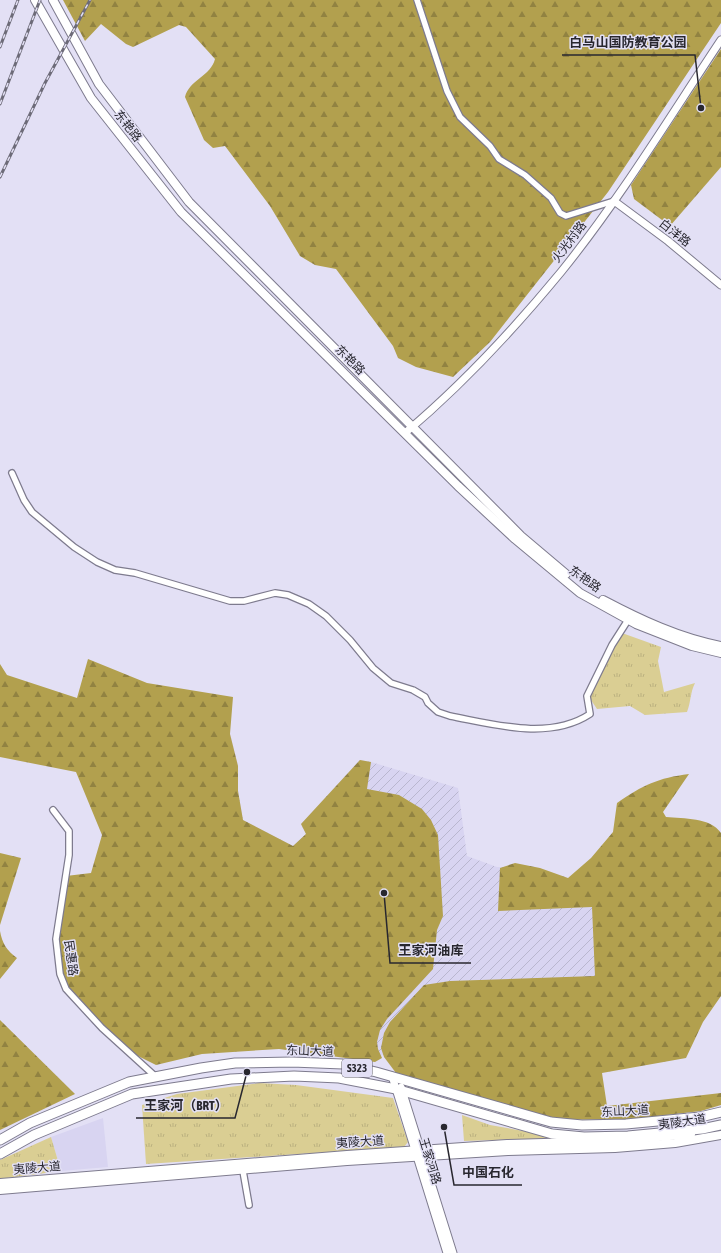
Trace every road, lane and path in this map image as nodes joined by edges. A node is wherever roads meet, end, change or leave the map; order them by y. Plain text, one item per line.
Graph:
1 (35, 0) edge
2 (53, 0) edge
3 (417, 0) edge
4 (721, 40) edge
5 (614, 201) junction
6 (721, 285) edge
7 (413, 426) junction
8 (405, 433) junction
9 (12, 473) dead end
10 (628, 620) junction
11 (721, 646) edge
12 (721, 653) edge
13 (53, 810) dead end
14 (156, 1077) junction
15 (395, 1077) junction
16 (399, 1090) junction
17 (721, 1112) edge
18 (721, 1125) edge
19 (721, 1128) edge
20 (721, 1135) edge
21 (0, 1140) edge
22 (419, 1153) junction
23 (0, 1154) edge
24 (243, 1171) junction
25 (0, 1183) edge
26 (0, 1190) edge
27 (249, 1205) dead end
28 (447, 1253) edge
29 (453, 1253) edge

1 - 8 main road, 东艳路
2 - 7 main road, 东艳路
3 - 5 street
4 - 5 street, 火光村路
5 - 6 street, 白洋路
5 - 7 street, 火光村路
7 - 8 street, 火光村路
7 - 11 main road, 东艳路
8 - 10 main road, 东艳路
9 - 10 street
10 - 12 main road, 东艳路
13 - 14 street, 民惠路
14 - 15 main road, 东山大道 / S323
14 - 21 main road, 东山大道 / S323
15 - 16 street, 王家河路
15 - 17 main road, 东山大道 / S323
16 - 18 main road, 东山大道
16 - 22 street, 王家河路
16 - 23 main road, 东山大道
19 - 22 main road, 夷陵大道
20 - 22 main road, 夷陵大道
22 - 24 main road, 夷陵大道
22 - 25 main road, 夷陵大道
22 - 28 street, 王家河路
22 - 29 street, 王家河路
24 - 26 main road, 夷陵大道
24 - 27 street

